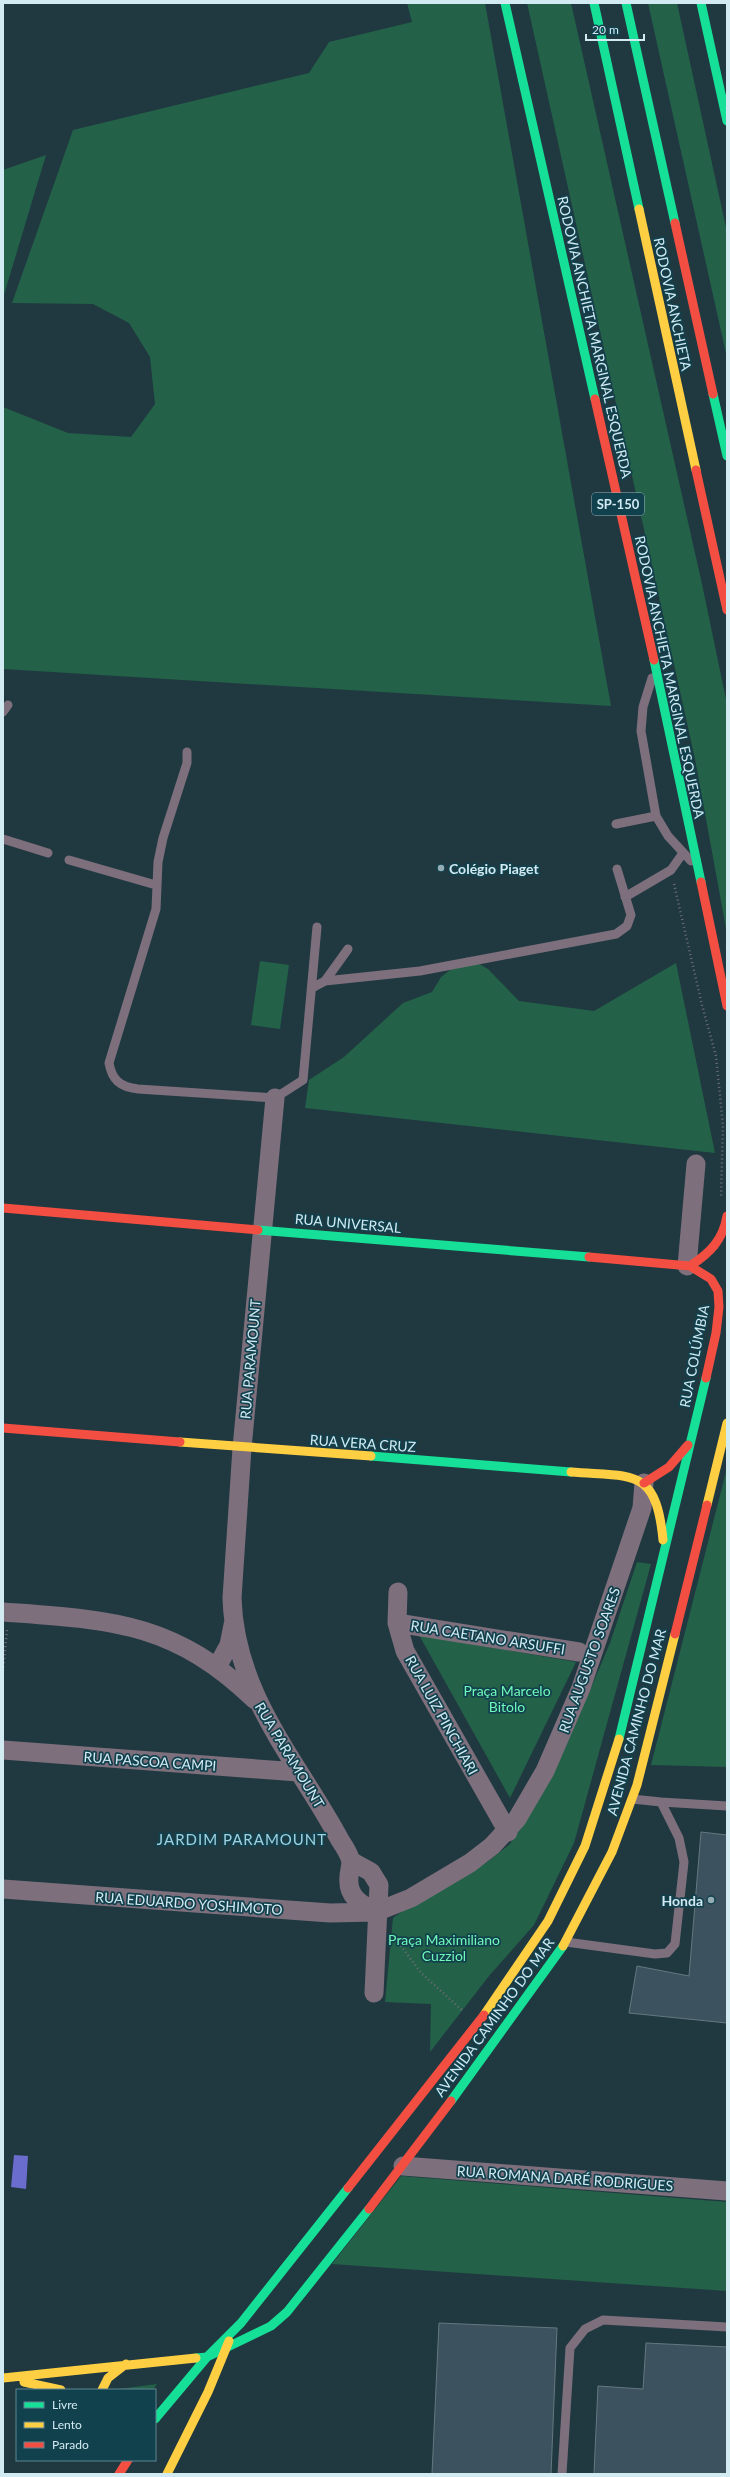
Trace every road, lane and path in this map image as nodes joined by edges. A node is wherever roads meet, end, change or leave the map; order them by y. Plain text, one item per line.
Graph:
1 (505, 3) edge
2 (594, 3) edge
3 (626, 3) edge
4 (701, 3) edge
5 (709, 39) junction
6 (727, 75) edge
7 (727, 121) edge
8 (727, 456) edge
9 (727, 610) edge
10 (656, 669) junction
11 (186, 752) dead end
12 (656, 816) junction
13 (616, 824) dead end
14 (3, 839) edge
15 (48, 853) dead end
16 (683, 853) junction
17 (69, 860) dead end
18 (696, 867) junction
19 (617, 870) dead end
20 (671, 870) junction
21 (156, 885) junction
22 (626, 897) junction
23 (317, 927) dead end
24 (348, 949) dead end
25 (325, 981) junction
26 (312, 988) junction
27 (727, 1006) edge
28 (275, 1098) junction
29 (696, 1164) dead end
30 (721, 1201) dead end
31 (3, 1208) edge
32 (727, 1216) edge
33 (262, 1230) junction
34 (689, 1266) junction
35 (727, 1423) edge
36 (3, 1428) edge
37 (691, 1441) junction
38 (242, 1448) junction
39 (644, 1483) junction
40 (665, 1553) junction
41 (398, 1592) dead end
42 (6, 1612) edge
43 (234, 1621) junction
44 (397, 1623) junction
45 (579, 1652) dead end
46 (217, 1667) junction
47 (3, 1671) edge
48 (258, 1703) junction
49 (3, 1750) edge
50 (298, 1772) junction
51 (632, 1799) junction
52 (661, 1802) junction
53 (727, 1806) edge
54 (508, 1832) junction
55 (351, 1861) junction
56 (3, 1889) edge
57 (376, 1912) junction
58 (394, 1936) dead end
59 (566, 1942) junction
60 (374, 1993) dead end
61 (477, 2023) junction
62 (403, 2166) junction
63 (727, 2191) edge
64 (727, 2327) edge
65 (232, 2333) junction
66 (227, 2349) junction
67 (207, 2357) junction
68 (126, 2364) junction
69 (3, 2378) edge
70 (56, 2389) edge
71 (102, 2389) edge
72 (156, 2418) edge
73 (115, 2461) edge
74 (127, 2461) edge
75 (119, 2474) edge
76 (167, 2474) edge
77 (562, 2474) edge

1 - 10 main road, RODOVIA ANCHIETA MARGINAL ESQUERDA / SP-150
2 - 9 main road, RODOVIA ANCHIETA
3 - 8 main road, RODOVIA ANCHIETA
4 - 5 main road
5 - 6 lane
5 - 7 main road
10 - 12 lane
10 - 18 main road, RODOVIA ANCHIETA MARGINAL ESQUERDA / SP-150
11 - 21 lane
12 - 13 lane
12 - 16 lane
14 - 15 lane
16 - 18 lane
16 - 20 lane
17 - 21 lane
18 - 27 main road, RODOVIA ANCHIETA MARGINAL ESQUERDA / SP-150
19 - 22 lane
20 - 22 lane
20 - 30 path
21 - 28 lane
22 - 25 lane
23 - 26 lane
24 - 25 lane
25 - 26 lane
26 - 28 lane
28 - 33 street, RUA PARAMOUNT
29 - 34 street
31 - 33 main road, RUA UNIVERSAL
32 - 34 main road
33 - 34 main road, RUA UNIVERSAL
33 - 38 street, RUA PARAMOUNT
34 - 37 main road, RUA COLÚMBIA
35 - 51 main road, AVENIDA CAMINHO DO MAR
36 - 38 main road, RUA VERA CRUZ
37 - 39 main road, RUA COLÚMBIA
37 - 40 main road, RUA COLÚMBIA
38 - 39 main road, RUA VERA CRUZ
38 - 43 street, RUA PARAMOUNT
39 - 40 main road
39 - 54 street, RUA AUGUSTO SOARES
40 - 61 main road, AVENIDA CAMINHO DO MAR
41 - 44 street, RUA LUIZ PINCHIARI
42 - 46 street
42 - 47 path
43 - 46 street, RUA PARAMOUNT
43 - 48 street, RUA PARAMOUNT
44 - 45 street, RUA CAETANO ARSUFFI
44 - 54 street, RUA LUIZ PINCHIARI
46 - 48 street
48 - 50 street, RUA PARAMOUNT
49 - 50 street, RUA PASCOA CAMPI
50 - 55 street, RUA PARAMOUNT
51 - 52 lane
51 - 59 main road, AVENIDA CAMINHO DO MAR
52 - 53 lane
52 - 59 lane
54 - 57 street, RUA AUGUSTO SOARES
55 - 57 street
55 - 57 street
56 - 57 street, RUA EDUARDO YOSHIMOTO
57 - 60 street
58 - 61 path
59 - 62 main road, AVENIDA CAMINHO DO MAR
61 - 65 main road, AVENIDA CAMINHO DO MAR
62 - 63 street, RUA ROMANA DARÉ RODRIGUES
62 - 66 main road, AVENIDA CAMINHO DO MAR
64 - 77 lane
65 - 66 main road, AVENIDA CAMINHO DO MAR
65 - 67 main road, AVENIDA CAMINHO DO MAR
66 - 67 main road
66 - 76 main road, AVENIDA CAMINHO DO MAR
67 - 68 main road
67 - 72 main road, AVENIDA CAMINHO DO MAR
68 - 69 main road
68 - 71 main road
69 - 70 main road
73 - 75 main road
74 - 75 main road

